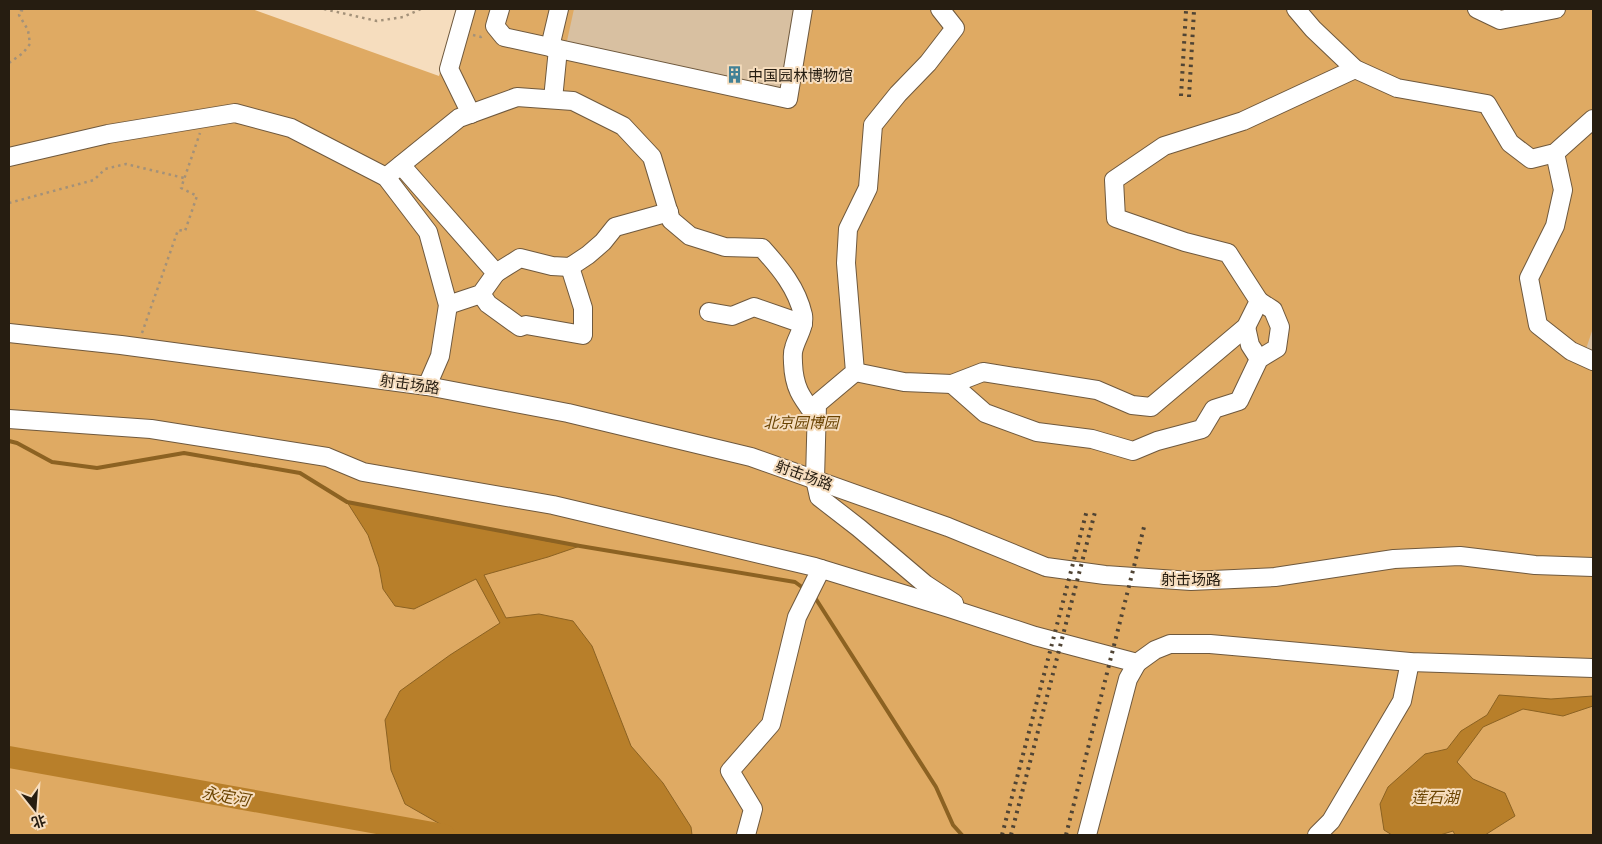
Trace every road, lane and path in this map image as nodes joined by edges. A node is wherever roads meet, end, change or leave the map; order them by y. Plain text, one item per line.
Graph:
1 (20, 9) edge
2 (324, 9) edge
3 (421, 9) edge
4 (466, 9) edge
5 (500, 9) edge
6 (558, 9) edge
7 (803, 9) edge
8 (940, 9) edge
9 (1296, 9) edge
10 (1477, 9) edge
11 (1556, 9) edge
12 (495, 26) junction
13 (459, 32) junction
14 (554, 48) junction
15 (9, 63) edge
16 (1355, 69) junction
17 (553, 99) junction
18 (471, 114) junction
19 (206, 118) junction
20 (1593, 119) edge
21 (1555, 153) junction
22 (9, 157) edge
23 (401, 165) junction
24 (386, 177) junction
25 (184, 178) junction
26 (9, 202) edge
27 (669, 212) junction
28 (570, 267) junction
29 (496, 273) junction
30 (480, 294) junction
31 (1259, 301) junction
32 (448, 305) junction
33 (709, 312) dead end
34 (803, 324) junction
35 (1246, 327) junction
36 (9, 332) edge
37 (137, 347) junction
38 (1259, 359) junction
39 (1593, 361) edge
40 (856, 372) junction
41 (952, 384) junction
42 (427, 386) junction
43 (816, 418) junction
44 (9, 419) edge
45 (815, 479) junction
46 (1593, 567) edge
47 (821, 569) junction
48 (971, 614) junction
49 (1410, 662) junction
50 (1137, 663) junction
51 (1593, 668) edge
52 (746, 835) edge
53 (1086, 835) edge
54 (1317, 835) edge

1 - 15 path
2 - 3 path
4 - 13 street
5 - 12 street
6 - 14 street
7 - 14 street
8 - 40 street
9 - 16 street
10 - 11 street
12 - 13 path
12 - 14 street
13 - 18 street
14 - 17 street
16 - 21 street
16 - 31 street
17 - 18 street
17 - 27 street
18 - 23 street
19 - 22 street
19 - 24 street
19 - 25 path
20 - 21 street
21 - 39 street
23 - 24 street
23 - 29 street
24 - 32 street
25 - 26 path
25 - 37 path
27 - 28 street
27 - 34 street
28 - 29 street
28 - 30 street
29 - 30 street
30 - 32 street
31 - 35 street
31 - 38 street
32 - 42 street
33 - 34 street
34 - 43 street
35 - 38 street
35 - 41 street
36 - 37 street, 射击场路
37 - 42 street, 射击场路
38 - 41 street
40 - 41 street
40 - 43 street
42 - 45 street, 射击场路
43 - 45 street
44 - 47 street
45 - 46 street, 射击场路
45 - 48 street
47 - 48 street
47 - 52 street
48 - 50 street
49 - 50 street
49 - 51 street
49 - 54 street
50 - 53 street

